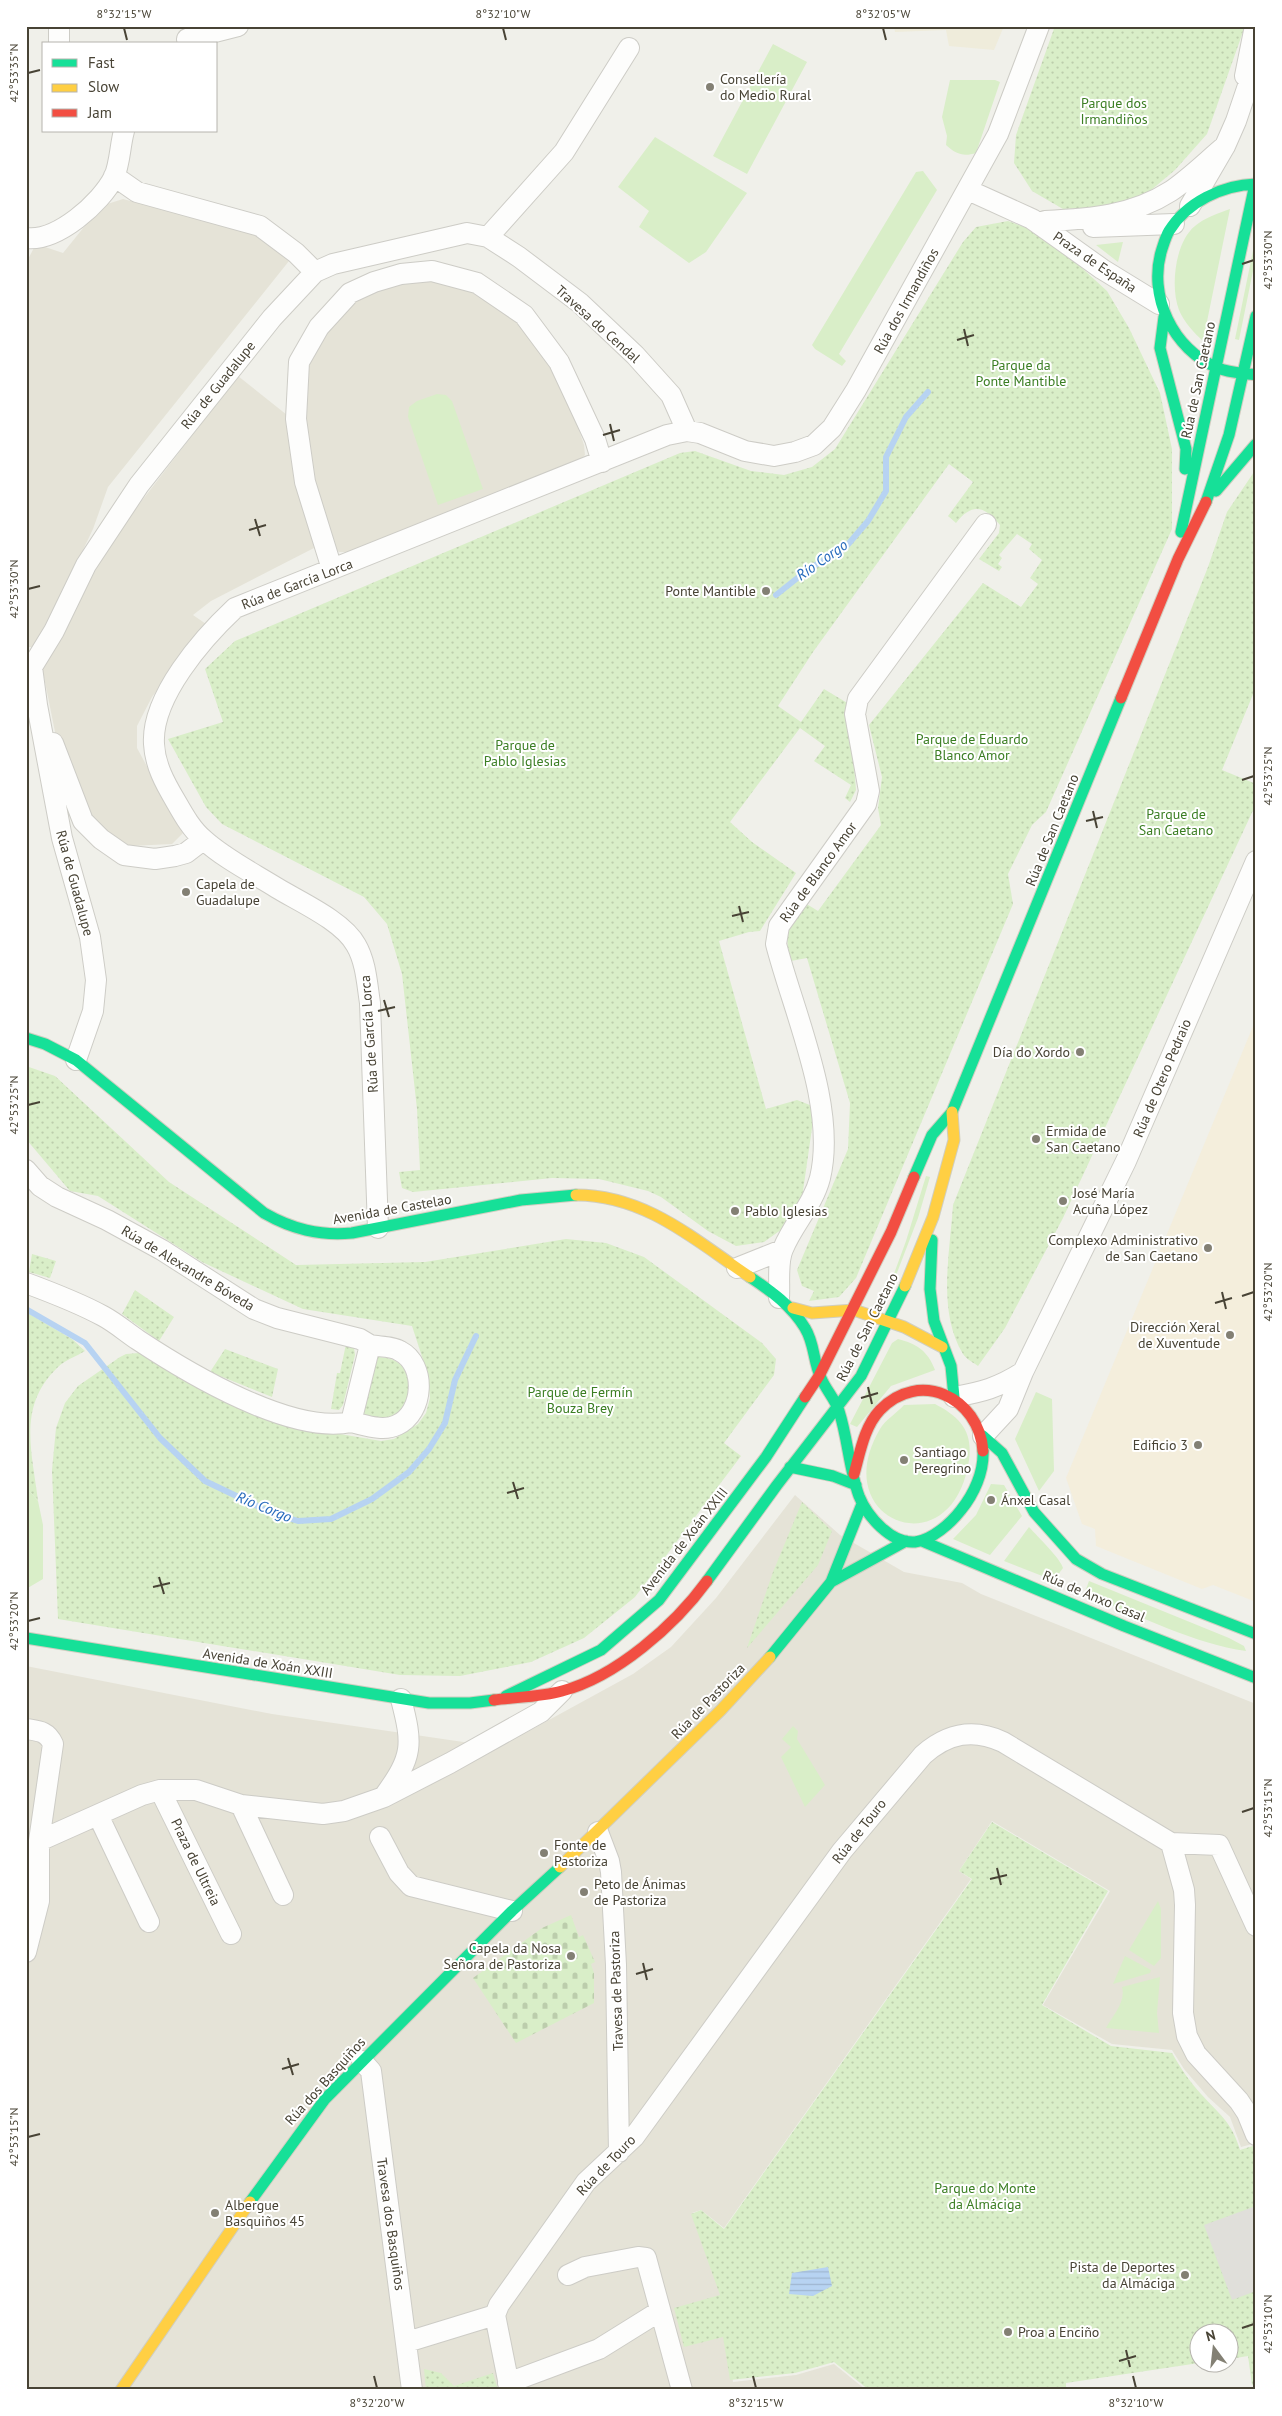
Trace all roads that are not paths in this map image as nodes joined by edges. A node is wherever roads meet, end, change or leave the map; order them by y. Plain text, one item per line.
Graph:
1 (58, 26) edge
2 (238, 26) edge
3 (1039, 26) edge
4 (1255, 26) edge
5 (189, 36) edge
6 (59, 42) edge
7 (629, 48) dead end
8 (1256, 62) edge
9 (1236, 121) junction
10 (123, 132) edge
11 (1225, 146) junction
12 (114, 176) junction
13 (1255, 182) edge
14 (968, 190) junction
15 (1190, 206) junction
16 (1038, 220) junction
17 (1174, 224) junction
18 (488, 237) junction
19 (26, 238) edge
20 (315, 272) junction
21 (1162, 310) junction
22 (1256, 316) edge
23 (1216, 368) junction
24 (1243, 375) junction
25 (1256, 375) edge
26 (687, 431) junction
27 (1256, 444) edge
28 (602, 462) junction
29 (1206, 503) junction
30 (1183, 515) junction
31 (986, 524) dead end
32 (1178, 559) junction
33 (332, 570) junction
34 (29, 666) edge
35 (37, 705) junction
36 (203, 840) junction
37 (1256, 861) edge
38 (26, 1038) edge
39 (76, 1060) junction
40 (952, 1112) junction
41 (26, 1170) edge
42 (33, 1186) edge
43 (901, 1211) junction
44 (932, 1217) junction
45 (378, 1228) junction
46 (897, 1245) dead end
47 (782, 1250) junction
48 (738, 1268) junction
49 (26, 1283) edge
50 (874, 1301) dead end
51 (786, 1303) junction
52 (854, 1310) junction
53 (865, 1318) junction
54 (889, 1322) junction
55 (370, 1345) junction
56 (942, 1347) junction
57 (1023, 1372) junction
58 (819, 1376) junction
59 (842, 1385) dead end
60 (954, 1397) junction
61 (838, 1409) junction
62 (351, 1422) junction
63 (983, 1436) junction
64 (790, 1467) junction
65 (855, 1480) junction
66 (862, 1504) junction
67 (906, 1541) junction
68 (922, 1541) junction
69 (831, 1582) junction
70 (1256, 1634) edge
71 (26, 1638) edge
72 (1256, 1678) edge
73 (562, 1691) junction
74 (506, 1696) junction
75 (401, 1699) junction
76 (34, 1730) edge
77 (505, 1732) junction
78 (160, 1790) junction
79 (384, 1797) junction
80 (241, 1805) junction
81 (98, 1816) junction
82 (598, 1832) junction
83 (380, 1838) dead end
84 (39, 1841) junction
85 (1171, 1843) junction
86 (283, 1895) dead end
87 (512, 1912) junction
88 (149, 1922) dead end
89 (1256, 1926) edge
90 (231, 1934) dead end
91 (26, 1952) edge
92 (362, 2061) junction
93 (1256, 2135) edge
94 (619, 2152) junction
95 (568, 2275) dead end
96 (660, 2311) junction
97 (495, 2315) junction
98 (407, 2342) junction
99 (509, 2386) edge
100 (121, 2390) edge
101 (412, 2390) edge
102 (682, 2390) edge

1 - 6 street
2 - 5 street
3 - 14 street, Rúa dos Irmandiños
4 - 9 street
7 - 18 street
8 - 9 street
9 - 11 street
10 - 12 street
11 - 15 street
11 - 16 street, Praza de España
12 - 19 street
12 - 20 street
13 - 15 street, Praza de España
13 - 23 street, Rúa de San Caetano
14 - 16 street, Praza de España
14 - 26 street, Rúa dos Irmandiños
15 - 17 street, Praza de España
16 - 17 street, Praza de España
16 - 21 street, Praza de España
17 - 21 street, Praza de España
18 - 20 street, Travesa do Cendal
18 - 26 street, Travesa do Cendal
20 - 34 street, Rúa de Guadalupe
21 - 23 street, Praza de España
21 - 30 street
22 - 24 street, Rúa de San Caetano
23 - 24 street, Praza de España
23 - 30 street, Rúa de San Caetano
24 - 25 street, Praza de España
24 - 29 street, Rúa de San Caetano
26 - 28 street, Rúa de García Lorca
27 - 29 street
28 - 33 street, Rúa de García Lorca
28 - 33 street
29 - 32 street, Rúa de San Caetano
30 - 32 street, Rúa de San Caetano
31 - 47 street, Rúa de Blanco Amor
32 - 40 street, Rúa de San Caetano
33 - 36 street, Rúa de García Lorca
34 - 35 street, Rúa de Guadalupe
35 - 36 street, Rúa de Guadalupe
35 - 39 street, Rúa de Guadalupe
36 - 45 street, Rúa de García Lorca
37 - 57 street, Rúa de Otero Pedraio
38 - 39 street, Avenida de Castelao
39 - 45 street, Avenida de Castelao
40 - 43 street, Rúa de San Caetano
40 - 44 street, Rúa de San Caetano
41 - 42 street, Rúa de Alexandre Bóveda
42 - 55 street, Rúa de Alexandre Bóveda
43 - 46 street, Rúa de San Caetano
43 - 52 street, Rúa de San Caetano
44 - 54 street, Rúa de San Caetano
44 - 56 street
45 - 48 street, Avenida de Castelao
47 - 48 street
47 - 51 street, Rúa de Blanco Amor
48 - 51 street, Avenida de Castelao
49 - 62 street, Rúa de Alexandre Bóveda
50 - 53 street, Rúa de San Caetano
51 - 52 street
51 - 58 street
52 - 53 street
52 - 58 street, Rúa de San Caetano
53 - 54 street
54 - 56 street
54 - 61 street, Rúa de San Caetano
55 - 62 street
55 - 62 street, Rúa de Alexandre Bóveda
56 - 60 street
57 - 60 street
57 - 63 street, Rúa de Otero Pedraio
58 - 61 street
58 - 74 street, Avenida de Xoán XXIII
59 - 61 street, Rúa de San Caetano
60 - 63 street
60 - 65 street
61 - 64 street, Avenida de Xoán XXIII
61 - 65 street
63 - 68 street
63 - 70 street, Rúa de Anxo Casal
64 - 65 street
64 - 73 street, Avenida de Xoán XXIII
65 - 66 street
66 - 67 street
66 - 69 street, Rúa de Pastoriza
67 - 68 street
67 - 69 street, Rúa de Pastoriza
68 - 72 street, Rúa de Anxo Casal
69 - 82 street, Rúa de Pastoriza
71 - 75 street, Avenida de Xoán XXIII
73 - 74 street, Avenida de Xoán XXIII
73 - 77 street
74 - 75 street, Avenida de Xoán XXIII
74 - 77 street
75 - 79 street
76 - 84 street
77 - 79 street
78 - 80 street
78 - 81 street
78 - 90 street, Praza de Ultreia
79 - 80 street
80 - 86 street
81 - 84 street
81 - 88 street
82 - 87 street, Rúa dos Basquiños
82 - 94 street, Travesa de Pastoriza
83 - 87 street
84 - 91 street
85 - 89 street
85 - 93 street
85 - 94 street, Rúa de Touro
87 - 92 street, Rúa dos Basquiños
92 - 98 street, Travesa dos Basquiños
92 - 100 street, Rúa dos Basquiños
94 - 97 street, Rúa de Touro
95 - 96 street
96 - 99 street
96 - 102 street
97 - 98 street
97 - 99 street
98 - 101 street, Travesa dos Basquiños

